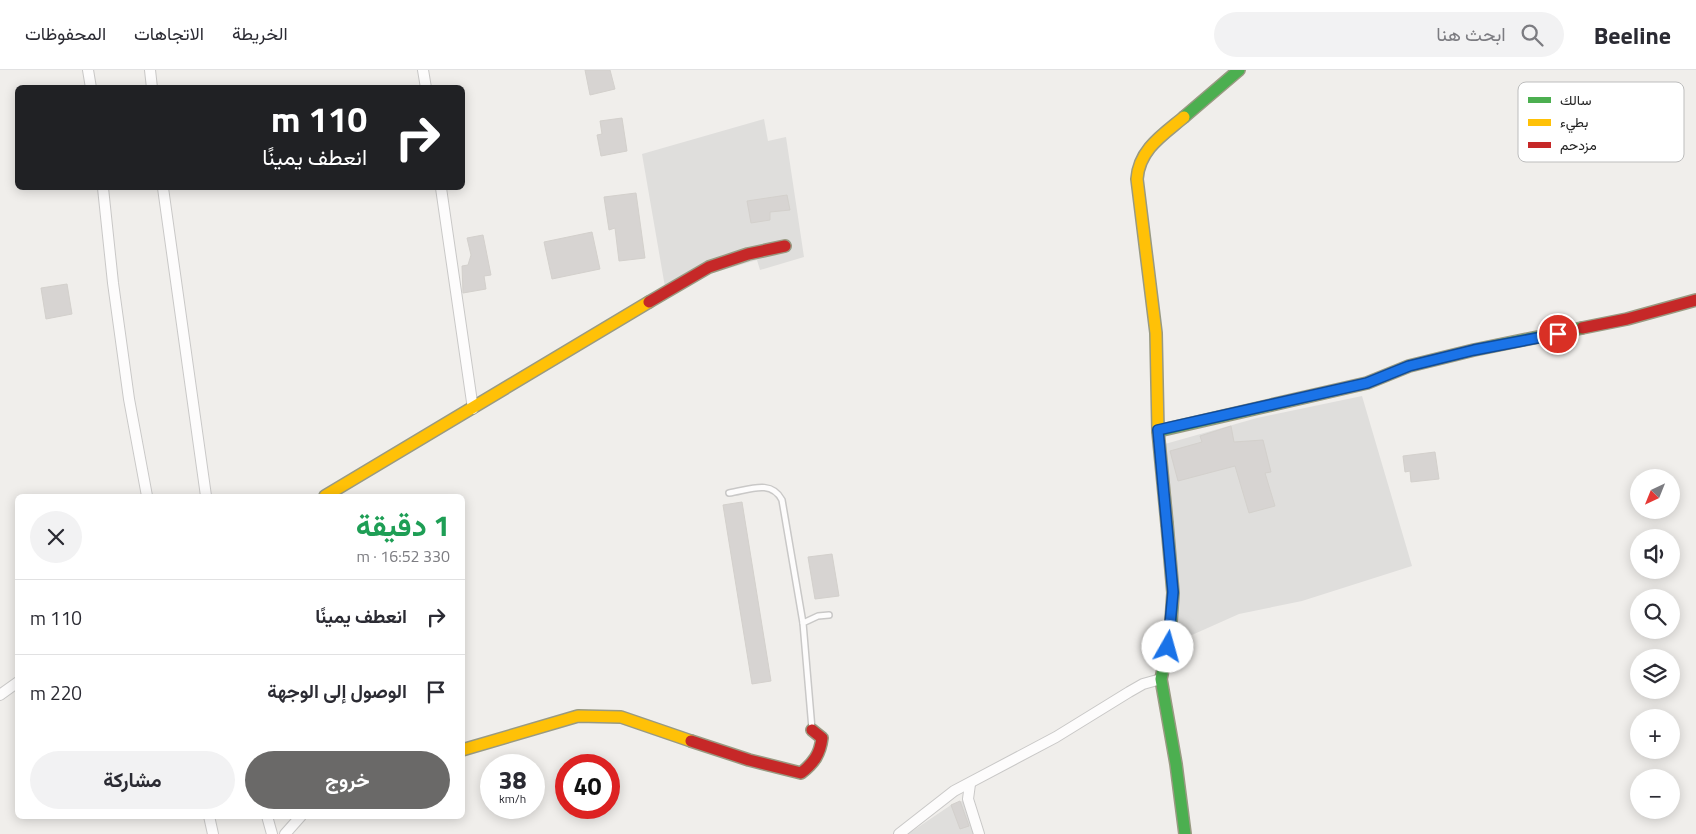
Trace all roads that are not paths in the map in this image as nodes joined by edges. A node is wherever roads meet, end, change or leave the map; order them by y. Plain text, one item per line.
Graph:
1 (88, 70) edge
2 (150, 70) edge
3 (423, 70) edge
4 (1239, 70) edge
5 (90, 85) edge
6 (152, 85) edge
7 (426, 85) edge
8 (103, 190) edge
9 (163, 190) edge
10 (441, 190) edge
11 (786, 246) dead end
12 (1696, 300) edge
13 (473, 409) junction
14 (1158, 430) junction
15 (729, 493) dead end
16 (147, 494) edge
17 (206, 494) edge
18 (328, 494) edge
19 (829, 614) dead end
20 (803, 623) junction
21 (1161, 680) junction
22 (15, 684) edge
23 (0, 695) edge
24 (812, 730) joint
25 (465, 749) edge
26 (970, 784) junction
27 (210, 819) edge
28 (268, 819) edge
29 (298, 819) edge
30 (213, 834) edge
31 (272, 834) edge
32 (285, 834) edge
33 (899, 834) edge
34 (979, 834) edge
35 (1185, 834) edge

1 - 5 street
2 - 6 street
3 - 7 street
4 - 14 street
8 - 16 street
9 - 17 street
10 - 13 street
11 - 13 street
12 - 14 street
13 - 18 street
14 - 21 street
15 - 20 lane
19 - 20 lane
20 - 24 lane
21 - 26 street
21 - 35 street
22 - 23 street
24 - 25 street
26 - 33 street
26 - 34 street
27 - 30 street
28 - 31 street
29 - 32 street

